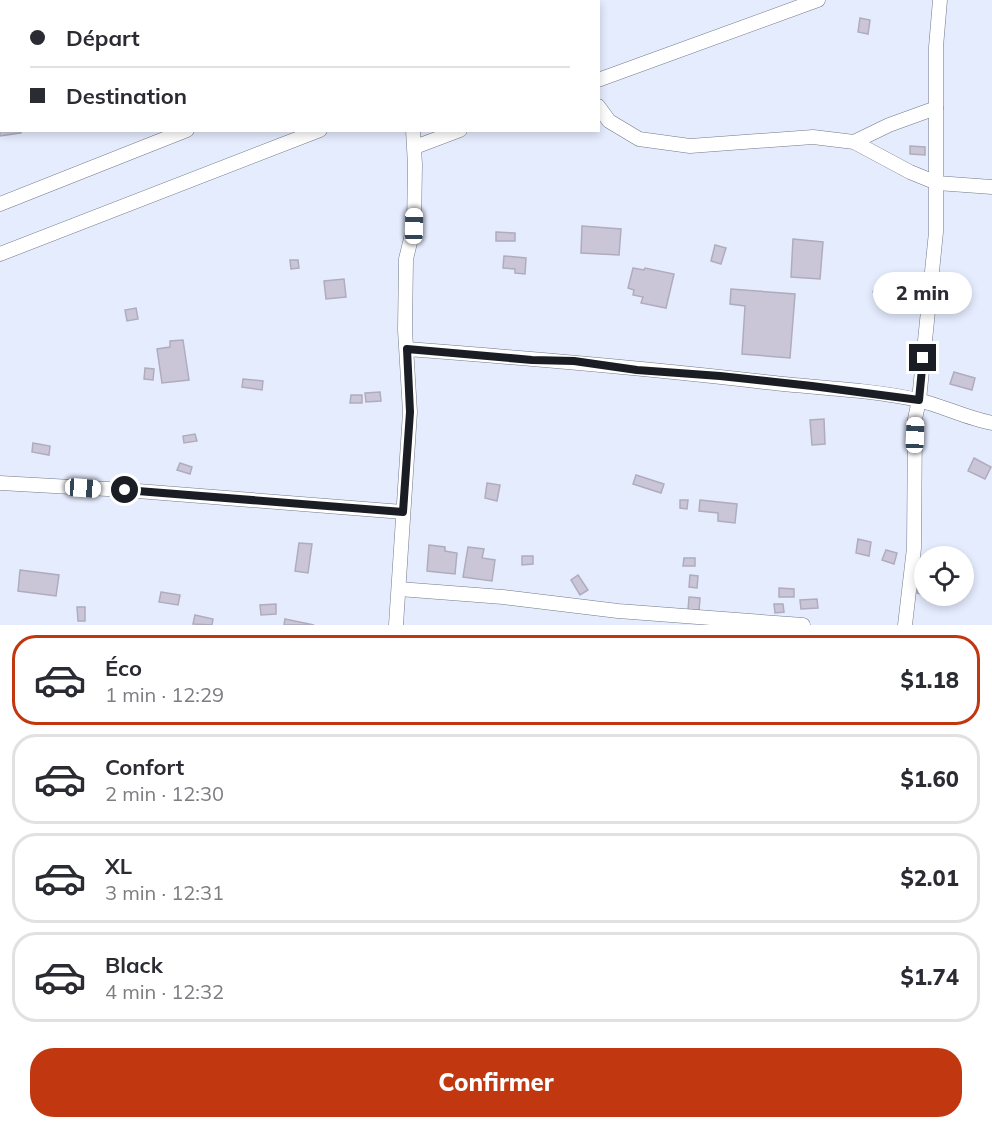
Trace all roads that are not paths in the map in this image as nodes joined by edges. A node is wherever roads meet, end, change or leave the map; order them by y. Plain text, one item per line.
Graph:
1 (818, 0) edge
2 (940, 0) edge
3 (600, 79) edge
4 (936, 108) junction
5 (600, 109) edge
6 (146, 132) edge
7 (182, 132) edge
8 (315, 132) edge
9 (413, 132) edge
10 (455, 132) edge
11 (154, 142) junction
12 (854, 142) junction
13 (415, 147) junction
14 (937, 183) junction
15 (992, 187) edge
16 (0, 204) edge
17 (0, 254) edge
18 (407, 349) junction
19 (919, 400) junction
20 (992, 423) edge
21 (0, 483) edge
22 (403, 512) junction
23 (399, 589) junction
24 (396, 625) edge
25 (803, 625) edge
26 (905, 625) edge

1 - 3 street
2 - 4 street
4 - 12 street
4 - 14 street
5 - 12 street
6 - 11 street
7 - 11 street
8 - 17 street
9 - 13 street
10 - 13 street
11 - 16 street
12 - 14 street
13 - 18 street
14 - 15 street
14 - 19 street
18 - 19 street
18 - 22 street
19 - 20 street
19 - 26 street
21 - 22 street
22 - 23 street
23 - 24 street
23 - 25 street

